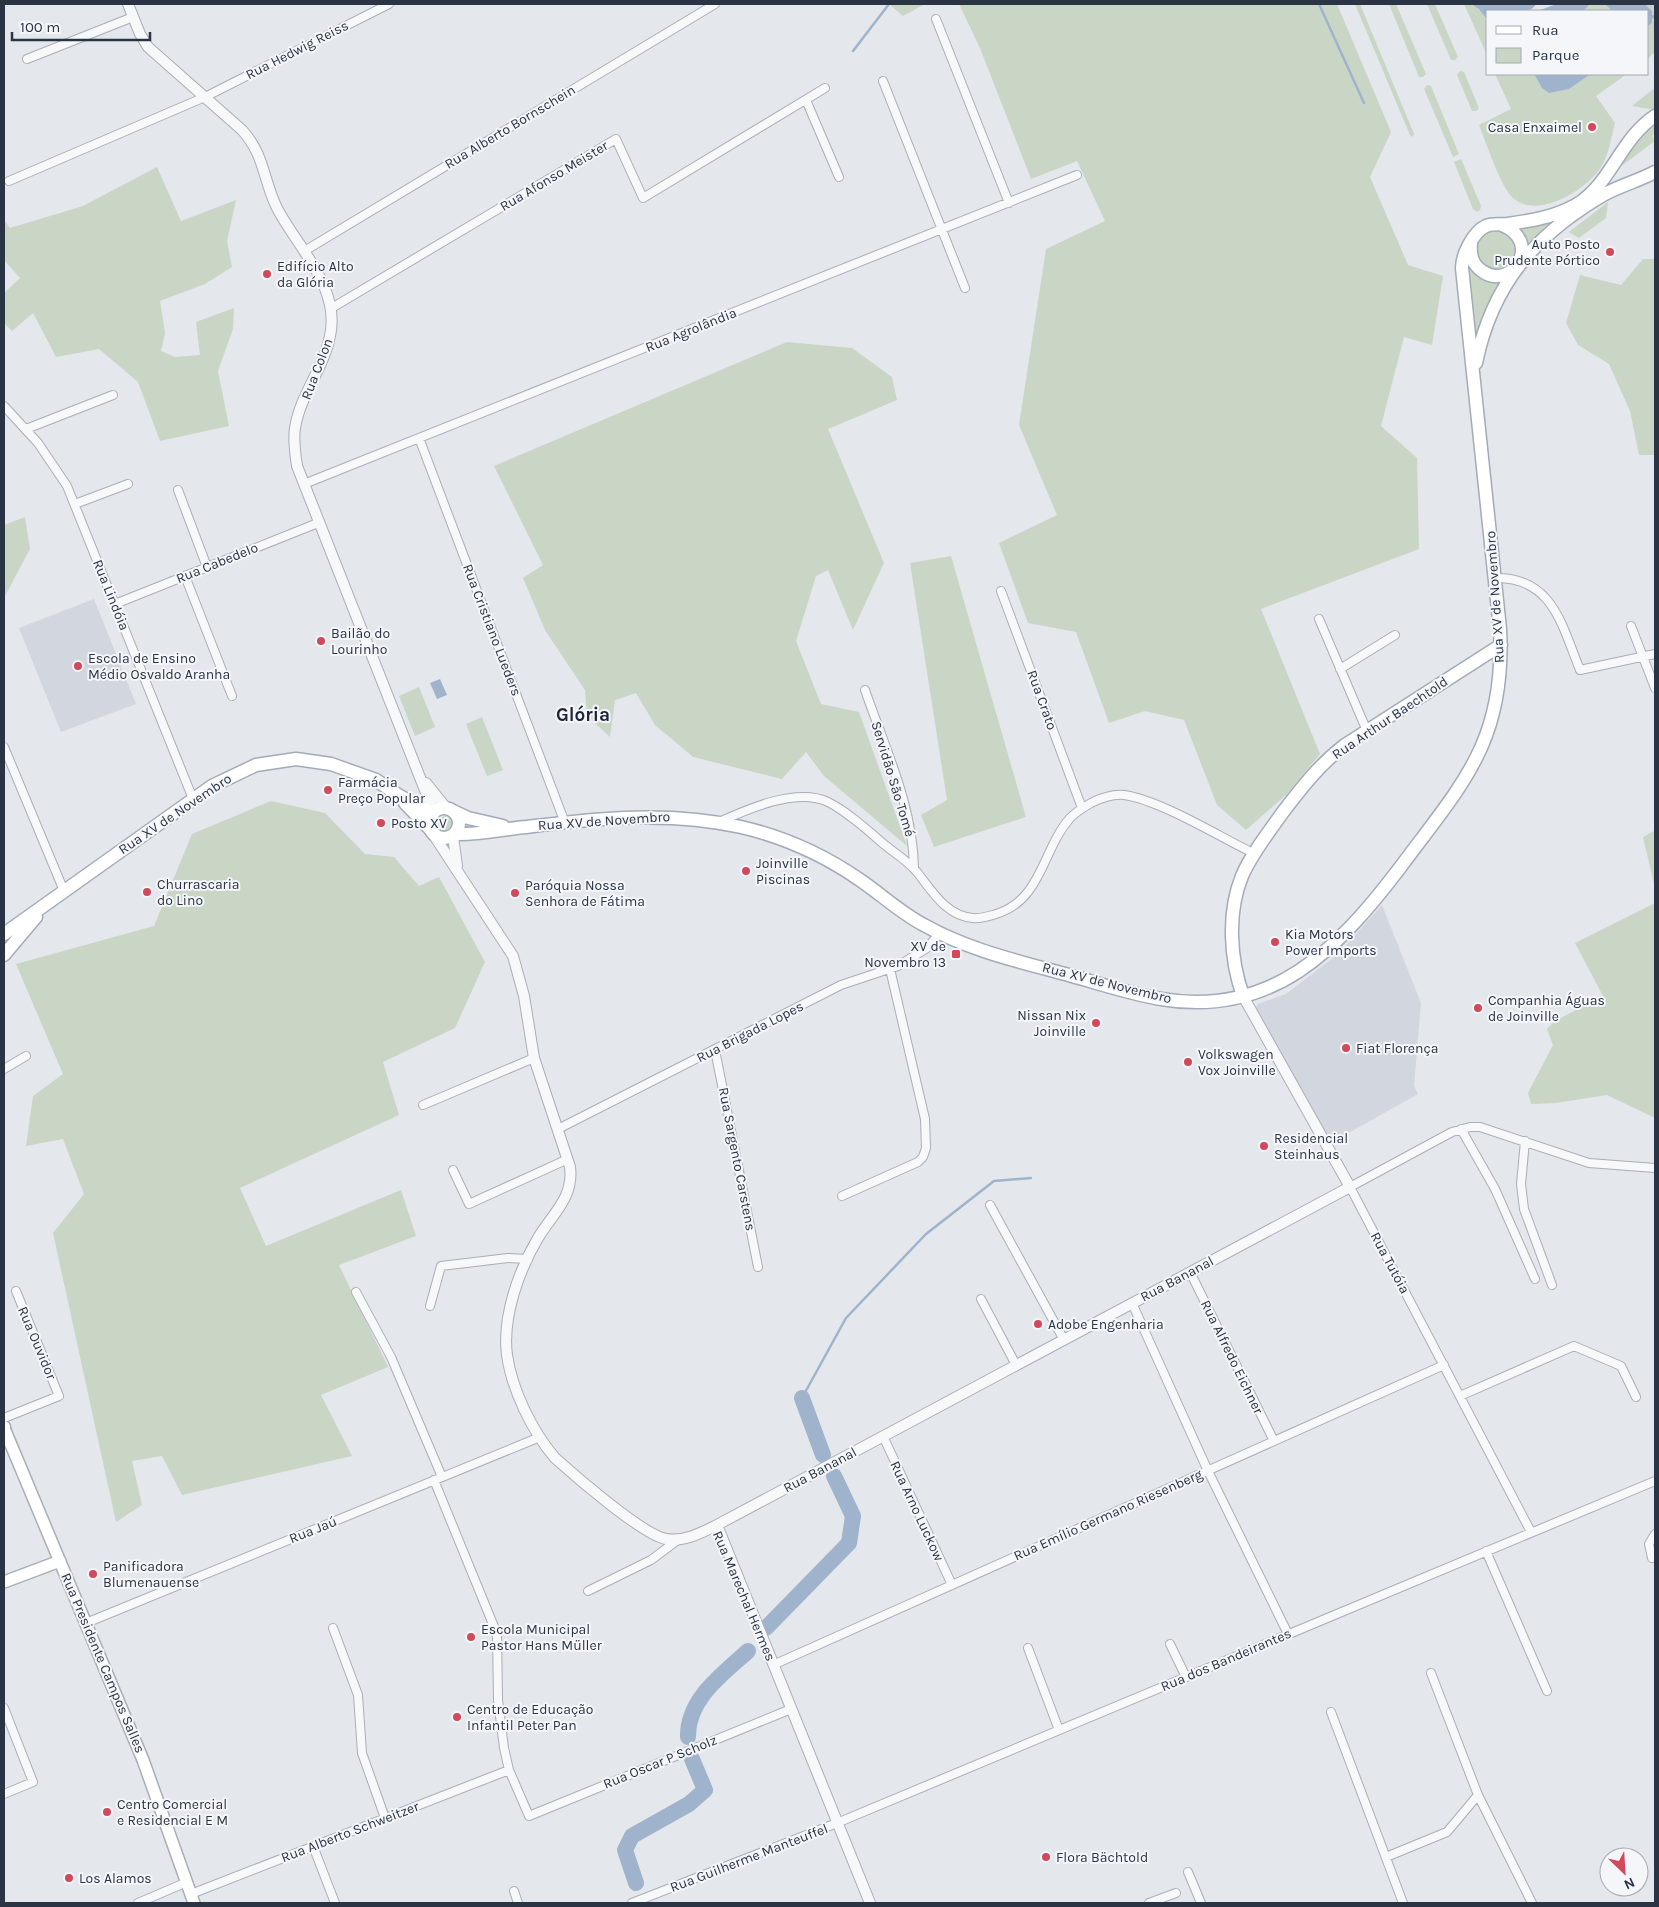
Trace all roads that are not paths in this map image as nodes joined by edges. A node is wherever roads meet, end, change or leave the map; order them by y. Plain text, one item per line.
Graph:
1 (128, 4) edge
2 (389, 4) edge
3 (715, 4) edge
4 (133, 17) junction
5 (936, 20) dead end
6 (28, 59) dead end
7 (883, 81) dead end
8 (825, 88) dead end
9 (205, 97) junction
10 (806, 100) junction
11 (1655, 116) edge
12 (1655, 172) edge
13 (1078, 175) dead end
14 (839, 177) dead end
15 (9, 181) dead end
16 (1009, 203) junction
17 (1502, 225) junction
18 (942, 229) junction
19 (1471, 243) junction
20 (306, 250) junction
21 (1517, 266) junction
22 (965, 288) dead end
23 (330, 309) junction
24 (1474, 372) junction
25 (113, 394) dead end
26 (4, 406) edge
27 (26, 429) junction
28 (420, 438) junction
29 (128, 484) dead end
30 (304, 484) junction
31 (178, 490) dead end
32 (75, 504) junction
33 (318, 523) junction
34 (208, 567) junction
35 (185, 576) junction
36 (1495, 578) junction
37 (1001, 591) dead end
38 (115, 604) junction
39 (1319, 619) dead end
40 (1631, 626) dead end
41 (1396, 635) dead end
42 (1501, 646) junction
43 (1655, 654) edge
44 (1642, 658) junction
45 (1340, 669) junction
46 (1655, 688) edge
47 (865, 690) dead end
48 (232, 696) dead end
49 (1367, 731) junction
50 (4, 748) edge
51 (422, 778) junction
52 (398, 795) junction
53 (193, 799) junction
54 (1082, 808) junction
55 (449, 809) junction
56 (433, 813) junction
57 (717, 822) junction
58 (565, 823) junction
59 (513, 828) junction
60 (432, 832) junction
61 (454, 835) junction
62 (1255, 854) junction
63 (914, 868) junction
64 (458, 872) junction
65 (64, 890) junction
66 (47, 903) junction
67 (4, 934) edge
68 (940, 934) junction
69 (4, 955) edge
70 (890, 969) junction
71 (1243, 996) junction
72 (715, 1050) junction
73 (26, 1056) dead end
74 (534, 1058) junction
75 (4, 1069) edge
76 (423, 1105) dead end
77 (558, 1129) junction
78 (1461, 1129) junction
79 (1525, 1142) junction
80 (568, 1159) junction
81 (1655, 1168) edge
82 (453, 1170) dead end
83 (1350, 1187) junction
84 (842, 1196) dead end
85 (990, 1205) dead end
86 (528, 1259) junction
87 (758, 1267) dead end
88 (1190, 1272) junction
89 (1535, 1279) dead end
90 (1552, 1285) dead end
91 (16, 1291) dead end
92 (356, 1292) dead end
93 (981, 1299) dead end
94 (1132, 1303) junction
95 (430, 1306) dead end
96 (1064, 1340) junction
97 (1016, 1365) junction
98 (1444, 1365) junction
99 (1460, 1396) junction
100 (1636, 1397) dead end
101 (4, 1418) edge
102 (4, 1427) edge
103 (883, 1436) junction
104 (540, 1437) junction
105 (1274, 1441) junction
106 (1208, 1470) junction
107 (438, 1478) junction
108 (1655, 1481) edge
109 (717, 1525) junction
110 (1531, 1532) junction
111 (1655, 1534) edge
112 (679, 1539) junction
113 (1486, 1552) junction
114 (1654, 1557) edge
115 (60, 1561) junction
116 (4, 1582) edge
117 (952, 1585) junction
118 (588, 1591) dead end
119 (86, 1623) junction
120 (333, 1628) dead end
121 (1288, 1634) junction
122 (1170, 1644) dead end
123 (1028, 1648) dead end
124 (773, 1665) junction
125 (1431, 1673) dead end
126 (1186, 1677) junction
127 (1547, 1691) dead end
128 (4, 1708) edge
129 (791, 1709) junction
130 (1331, 1712) dead end
131 (1059, 1730) junction
132 (510, 1770) junction
133 (4, 1794) edge
134 (1478, 1795) junction
135 (385, 1818) junction
136 (837, 1823) junction
137 (313, 1846) junction
138 (1386, 1857) junction
139 (1188, 1872) dead end
140 (187, 1882) junction
141 (514, 1891) dead end
142 (1176, 1893) dead end
143 (193, 1898) edge
144 (138, 1903) edge
145 (334, 1903) edge
146 (518, 1903) edge
147 (632, 1903) edge
148 (870, 1903) edge
149 (1149, 1903) edge
150 (1201, 1903) edge
151 (1403, 1903) edge
152 (1532, 1903) edge

1 - 4 street, Rua Colon
2 - 9 street, Rua Hedwig Reiss
3 - 20 street, Rua Alberto Bornschein
4 - 6 street
4 - 9 street, Rua Colon
5 - 16 street
7 - 18 street
8 - 10 street, Rua Afonso Meister
9 - 15 street, Rua Hedwig Reiss
9 - 20 street, Rua Colon
10 - 14 street
10 - 23 street, Rua Afonso Meister
11 - 17 main road, Rua XV de Novembro
12 - 21 main road, Rua XV de Novembro
13 - 16 street, Rua Agrolândia
16 - 18 street, Rua Agrolândia
17 - 19 main road, Rua XV de Novembro
17 - 21 main road
18 - 22 street
18 - 28 street, Rua Agrolândia
19 - 21 main road
19 - 24 main road, Rua XV de Novembro
20 - 23 street, Rua Colon
21 - 24 main road, Rua XV de Novembro
23 - 30 street, Rua Colon
24 - 36 main road, Rua XV de Novembro
25 - 27 street
26 - 27 street, Rua Lindóia
27 - 32 street, Rua Lindóia
28 - 30 street, Rua Agrolândia
28 - 58 street, Rua Cristiano Lueders
29 - 32 street
30 - 33 street, Rua Colon
31 - 34 street
32 - 38 street, Rua Lindóia
33 - 34 street, Rua Cabedelo
33 - 51 street, Rua Colon
34 - 35 street, Rua Cabedelo
35 - 38 street, Rua Cabedelo
35 - 48 street
36 - 42 main road, Rua XV de Novembro
36 - 44 street
37 - 54 street, Rua Crato
38 - 53 street, Rua Lindóia
39 - 45 street
40 - 44 street
41 - 45 street
42 - 49 main road, Rua Arthur Baechtold
42 - 71 main road, Rua XV de Novembro
43 - 44 street
44 - 46 street
45 - 49 street
47 - 63 street, Servidão São Tomé
49 - 62 main road, Rua Arthur Baechtold
50 - 65 street
51 - 55 street, Rua Colon
51 - 56 street, Rua Colon
52 - 53 main road, Rua XV de Novembro
52 - 56 main road, Rua XV de Novembro
52 - 60 main road, Rua XV de Novembro
53 - 65 main road, Rua XV de Novembro
54 - 62 street
54 - 63 street
55 - 56 main road
55 - 59 main road, Rua XV de Novembro
55 - 61 main road
56 - 60 main road
57 - 58 main road, Rua XV de Novembro
57 - 63 street
57 - 68 main road, Rua XV de Novembro
58 - 59 main road, Rua XV de Novembro
59 - 61 main road, Rua XV de Novembro
60 - 61 main road
60 - 64 street, Rua Marechal Hermes
61 - 64 street, Rua Marechal Hermes
62 - 71 main road, Rua Arthur Baechtold
64 - 74 street, Rua Marechal Hermes
65 - 66 main road, Rua XV de Novembro
66 - 67 main road, Rua XV de Novembro
66 - 69 main road, Rua XV de Novembro
68 - 70 street, Rua Brigada Lopes
68 - 71 main road, Rua XV de Novembro
70 - 72 street, Rua Brigada Lopes
70 - 84 street
71 - 83 street, Rua Tutóia
72 - 77 street, Rua Brigada Lopes
72 - 87 street, Rua Sargento Carstens
73 - 75 street
74 - 76 street
74 - 77 street, Rua Marechal Hermes
77 - 80 street, Rua Marechal Hermes
78 - 79 street, Rua Bananal
78 - 83 street, Rua Bananal
78 - 89 street
79 - 81 street, Rua Bananal
79 - 90 street
80 - 82 street
80 - 86 street, Rua Marechal Hermes
83 - 88 street, Rua Bananal
83 - 98 street, Rua Tutóia
85 - 96 street
86 - 95 street
86 - 104 street, Rua Marechal Hermes
88 - 94 street, Rua Bananal
88 - 105 street, Rua Alfredo Eichner
91 - 101 street, Rua Ouvidor
92 - 107 street
93 - 97 street
94 - 96 street, Rua Bananal
94 - 106 street
96 - 97 street, Rua Bananal
97 - 103 street, Rua Bananal
98 - 99 street, Rua Tutóia
98 - 105 street, Rua Emílio Germano Riesenberg
99 - 100 street
99 - 110 street, Rua Tutóia
102 - 115 main road, Rua Presidente Campos Salles
103 - 109 street, Rua Bananal
103 - 117 street, Rua Arno Luckow
104 - 107 street, Rua Jaú
104 - 112 street, Rua Marechal Hermes
105 - 106 street, Rua Emílio Germano Riesenberg
106 - 117 street, Rua Emílio Germano Riesenberg
106 - 121 street
107 - 119 street, Rua Jaú
107 - 132 street
108 - 110 street, Rua dos Bandeirantes
109 - 112 street, Rua Marechal Hermes
109 - 124 street, Rua Marechal Hermes
110 - 113 street, Rua dos Bandeirantes
111 - 114 street
112 - 118 street
113 - 121 street, Rua dos Bandeirantes
113 - 127 street
115 - 116 main road
115 - 119 main road, Rua Presidente Campos Salles
117 - 124 street, Rua Emílio Germano Riesenberg
119 - 140 main road, Rua Presidente Campos Salles
120 - 135 street
121 - 126 street, Rua dos Bandeirantes
122 - 126 street
123 - 131 street
124 - 129 street, Rua Marechal Hermes
125 - 134 street
126 - 131 street, Rua dos Bandeirantes
128 - 133 street
129 - 132 street, Rua Oscar P Scholz
129 - 136 street, Rua Marechal Hermes
130 - 138 street
131 - 136 street, Rua dos Bandeirantes
132 - 135 street, Rua Alberto Schweitzer
134 - 138 street
134 - 152 street
135 - 137 street, Rua Alberto Schweitzer
136 - 147 street, Rua Guilherme Manteuffel
136 - 148 street, Rua Marechal Hermes
137 - 143 street, Rua Alberto Schweitzer
137 - 145 street
138 - 151 street
139 - 150 street
140 - 143 main road, Rua Presidente Campos Salles
140 - 144 street
141 - 146 street
142 - 149 street

